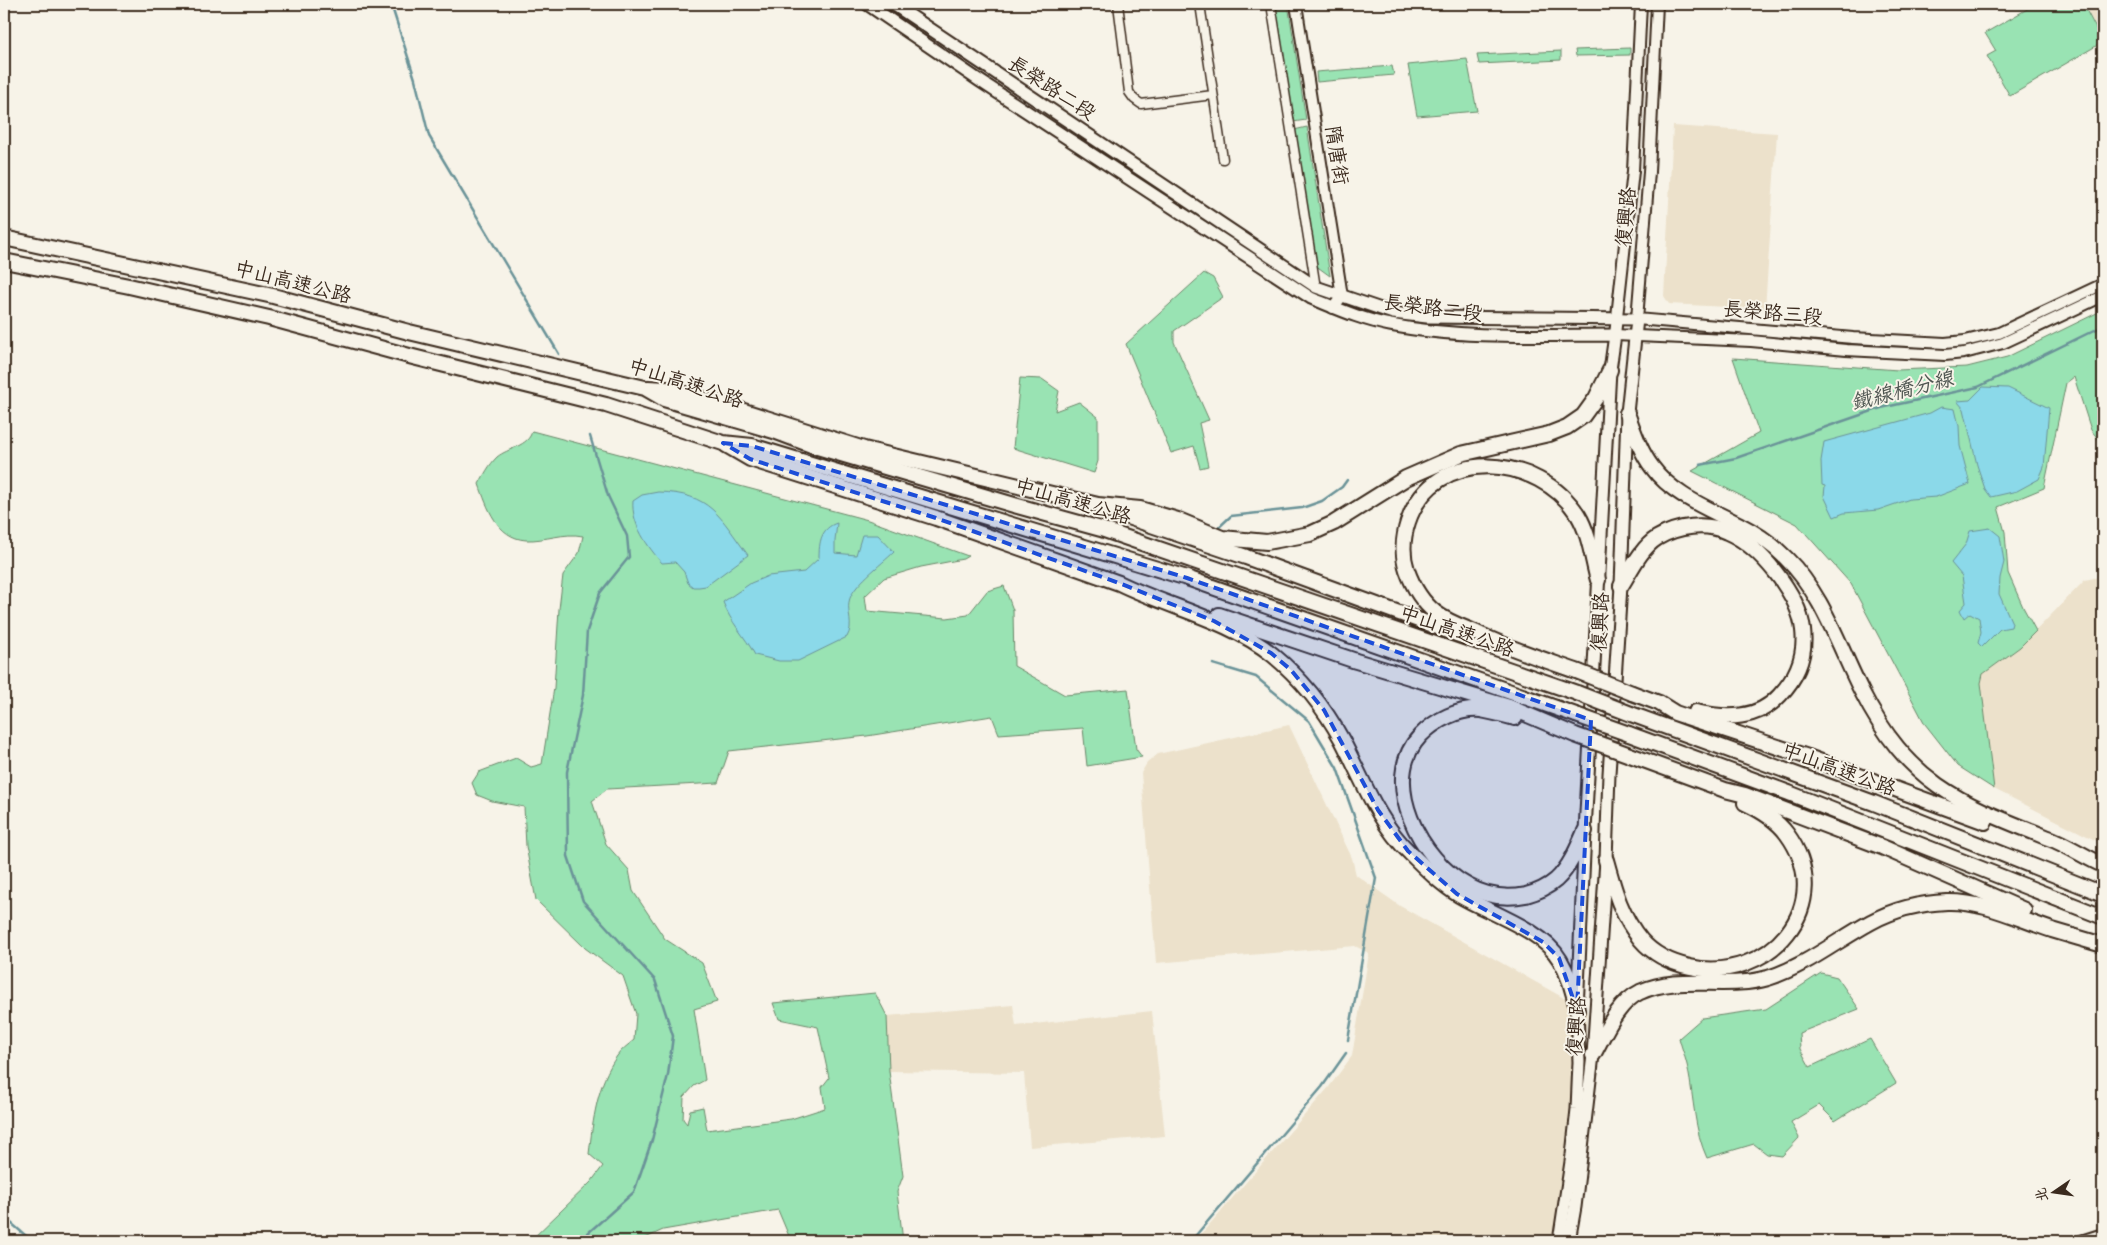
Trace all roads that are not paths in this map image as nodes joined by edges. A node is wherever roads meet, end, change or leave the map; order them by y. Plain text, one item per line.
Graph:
1 (867, 4) edge
2 (893, 4) edge
3 (1118, 4) edge
4 (1200, 4) edge
5 (1271, 4) edge
6 (1296, 4) edge
7 (1641, 4) edge
8 (1657, 4) edge
9 (955, 45) junction
10 (948, 59) junction
11 (1213, 94) junction
12 (1223, 159) dead end
13 (1129, 161) junction
14 (1121, 172) junction
15 (1224, 226) junction
16 (1218, 236) junction
17 (4, 238) edge
18 (4, 261) edge
19 (2103, 284) edge
20 (1316, 286) junction
21 (1342, 296) junction
22 (2103, 296) edge
23 (1318, 301) junction
24 (1333, 308) junction
25 (1617, 318) junction
26 (1636, 319) junction
27 (1615, 335) junction
28 (1636, 336) junction
29 (1906, 342) junction
30 (1905, 354) junction
31 (1610, 370) junction
32 (645, 388) junction
33 (1627, 412) junction
34 (723, 443) junction
35 (1098, 505) junction
36 (1598, 580) junction
37 (1119, 584) junction
38 (1621, 586) junction
39 (1492, 641) junction
40 (1659, 703) junction
41 (1547, 724) junction
42 (1726, 790) junction
43 (1585, 831) junction
44 (2084, 856) junction
45 (1606, 860) junction
46 (2103, 865) edge
47 (2103, 894) edge
48 (2103, 918) edge
49 (2081, 938) junction
50 (2103, 945) edge
51 (1577, 1010) junction
52 (1593, 1055) junction
53 (2103, 1234) edge
54 (1558, 1241) edge
55 (1569, 1241) edge
56 (2080, 1241) edge

1 - 10 main road, 長榮路二段
2 - 9 main road, 長榮路二段
3 - 11 street
4 - 11 street
5 - 20 street, 隋唐街
6 - 21 street, 隋唐街
7 - 25 street, 復興路
8 - 26 street, 復興路
9 - 10 main road
9 - 13 main road, 長榮路二段
10 - 14 main road, 長榮路二段
11 - 12 street
13 - 14 main road
13 - 15 main road, 長榮路二段
14 - 16 main road, 長榮路二段
15 - 16 main road
15 - 20 main road, 長榮路二段
16 - 23 main road, 長榮路二段
17 - 32 highway, 中山高速公路
18 - 34 highway, 中山高速公路
19 - 29 street, 長榮路三段
20 - 21 main road, 長榮路二段
20 - 23 street, 隋唐街
21 - 24 street
21 - 25 main road, 長榮路二段
22 - 30 street, 長榮路三段
23 - 24 main road, 長榮路二段
24 - 27 main road, 長榮路二段
25 - 26 main road, 長榮路二段
25 - 27 street, 復興路
26 - 28 main road, 復興路
26 - 29 street, 長榮路三段
27 - 28 street, 長榮路二段
27 - 31 main road, 復興路
28 - 30 street, 長榮路三段
28 - 33 main road, 復興路
29 - 30 street
31 - 35 highway
31 - 36 main road, 復興路
32 - 35 highway
32 - 47 highway, 中山高速公路, bridge
33 - 38 main road, 復興路
33 - 44 highway
34 - 37 highway
34 - 48 highway, 中山高速公路, bridge
35 - 39 highway
36 - 39 highway
36 - 43 main road, 復興路
37 - 41 highway
37 - 51 highway
38 - 40 highway
38 - 45 main road, 復興路
39 - 40 highway, bridge
40 - 44 highway
41 - 42 highway, bridge
41 - 43 highway
42 - 45 highway
42 - 49 highway
43 - 51 main road, 復興路
44 - 46 highway
45 - 52 main road, 復興路
49 - 50 highway
49 - 52 highway
51 - 54 main road, 復興路
52 - 55 main road, 復興路
53 - 56 street

